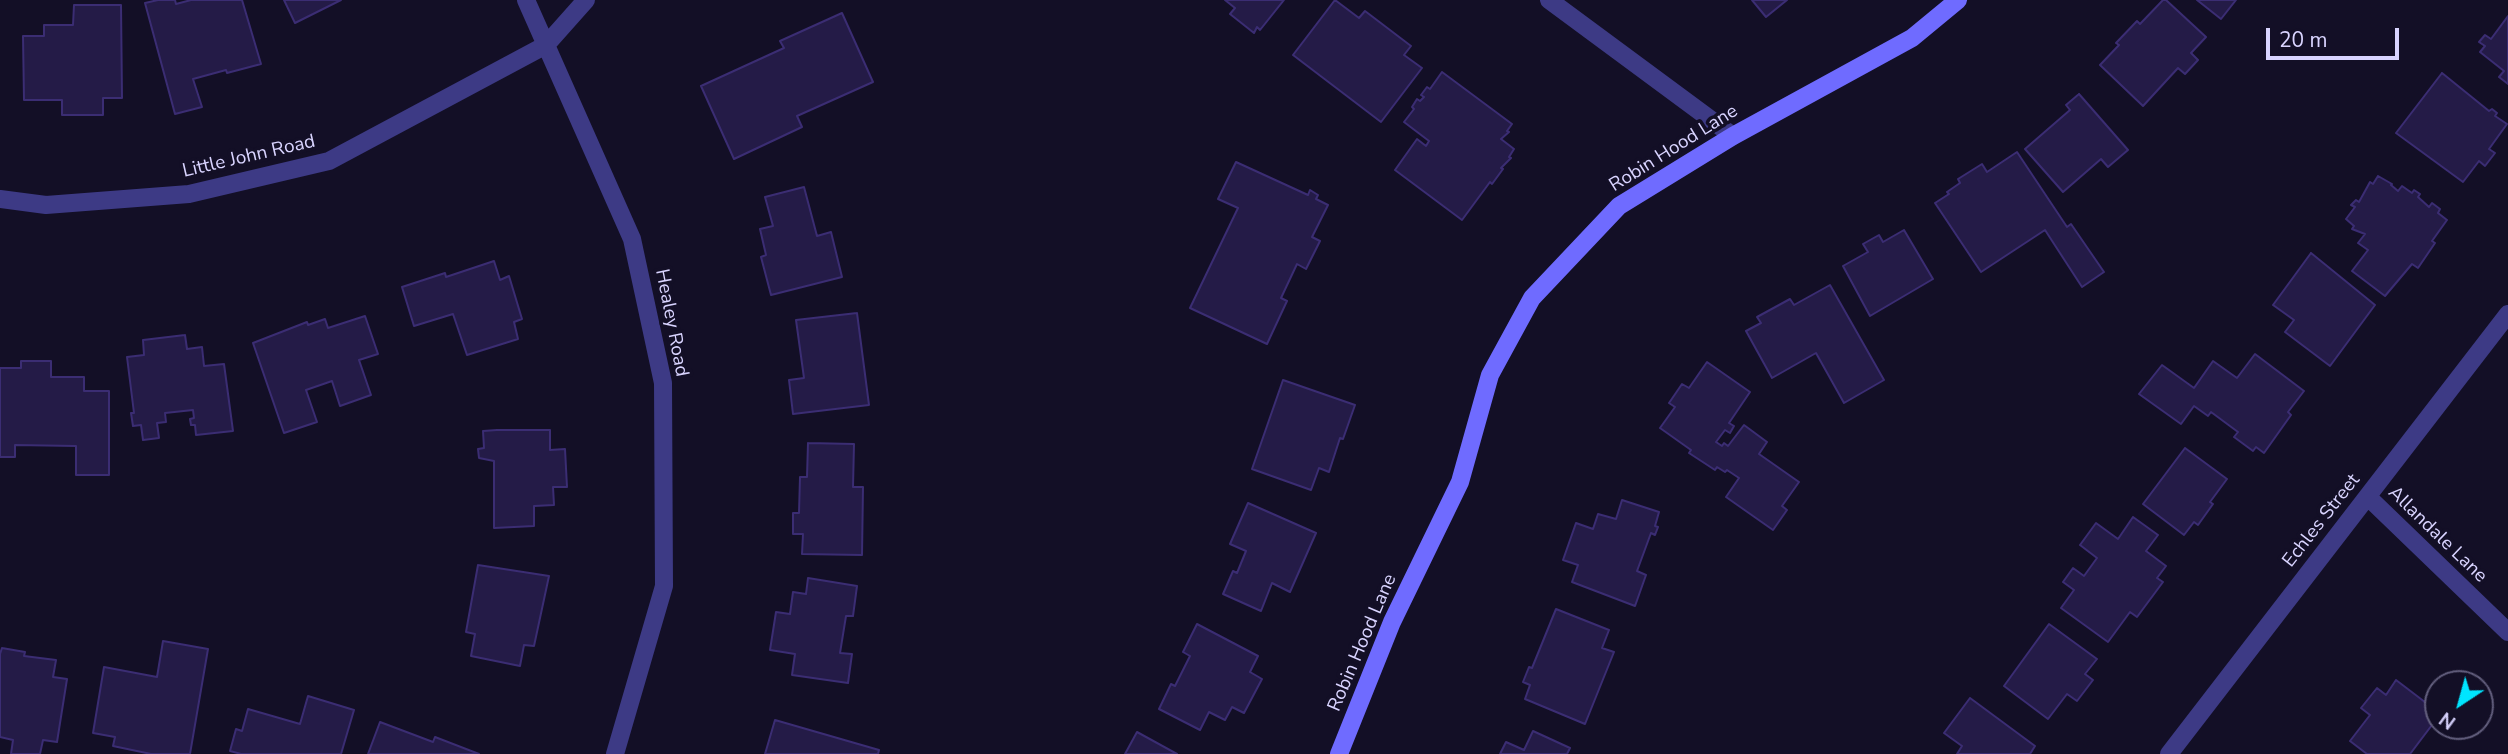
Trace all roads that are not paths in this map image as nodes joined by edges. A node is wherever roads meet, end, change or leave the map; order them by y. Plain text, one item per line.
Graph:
1 (526, 0) edge
2 (586, 0) edge
3 (1549, 0) edge
4 (1958, 0) edge
5 (546, 45) junction
6 (1732, 136) junction
7 (0, 199) edge
8 (2508, 314) edge
9 (2368, 497) junction
10 (2508, 632) edge
11 (615, 754) edge
12 (1339, 754) edge
13 (2169, 754) edge

1 - 5 street, Healey Road
2 - 5 street, Little John Road
3 - 6 street
4 - 6 street, Robin Hood Lane
5 - 7 street, Little John Road
5 - 11 street, Healey Road
6 - 12 street, Robin Hood Lane
8 - 9 street, Echles Street
9 - 10 street, Allandale Lane
9 - 13 street, Echles Street

